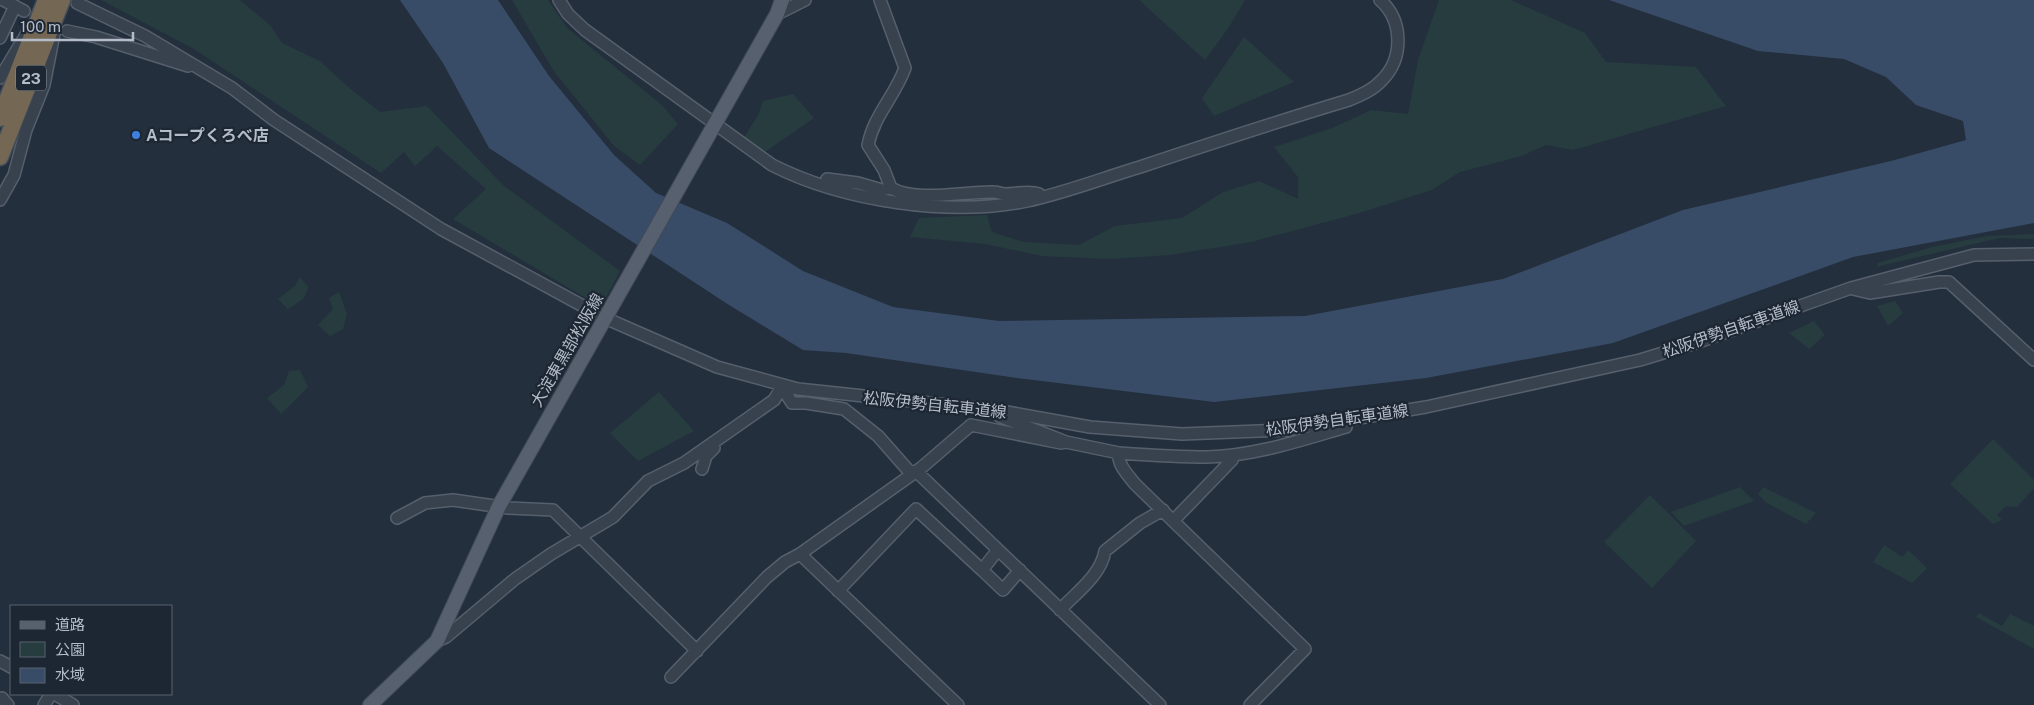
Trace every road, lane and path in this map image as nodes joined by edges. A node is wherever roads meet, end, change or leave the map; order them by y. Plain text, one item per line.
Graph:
1 (3, 0) edge
2 (559, 0) edge
3 (782, 0) edge
4 (805, 0) edge
5 (880, 0) edge
6 (1380, 0) edge
7 (57, 4) edge
8 (777, 14) junction
9 (67, 31) dead end
10 (0, 38) edge
11 (205, 72) junction
12 (0, 78) edge
13 (0, 118) edge
14 (714, 127) junction
15 (0, 157) edge
16 (799, 177) junction
17 (891, 188) junction
18 (1044, 196) junction
19 (0, 200) edge
20 (2034, 254) edge
21 (1851, 288) junction
22 (607, 316) junction
23 (2034, 360) edge
24 (782, 387) junction
25 (792, 403) junction
26 (996, 410) junction
27 (1360, 418) junction
28 (720, 439) junction
29 (1066, 442) junction
30 (1119, 453) junction
31 (1234, 455) junction
32 (702, 469) dead end
33 (915, 473) junction
34 (499, 506) junction
35 (1163, 510) junction
36 (397, 518) dead end
37 (1174, 520) junction
38 (580, 538) junction
39 (998, 550) junction
40 (800, 554) junction
41 (982, 570) junction
42 (1020, 570) junction
43 (838, 590) junction
44 (1060, 610) junction
45 (437, 641) junction
46 (697, 651) junction
47 (671, 677) dead end
48 (57, 695) edge
49 (73, 705) edge
50 (370, 705) edge
51 (958, 705) edge
52 (1160, 705) edge
53 (1250, 705) edge

1 - 10 street
2 - 14 street
3 - 8 main road, 大淀東黒部松阪線
4 - 8 street
5 - 17 street
6 - 18 street
7 - 11 street
7 - 12 street
7 - 13 highway, 23
7 - 15 highway, 23
7 - 19 street
8 - 14 main road, 大淀東黒部松阪線
9 - 11 street
11 - 22 street, 松阪伊勢自転車道線
14 - 16 street
14 - 22 main road, 大淀東黒部松阪線
16 - 17 street
16 - 18 street
17 - 18 street
20 - 21 street, 松阪伊勢自転車道線
21 - 23 street
21 - 27 street, 松阪伊勢自転車道線
22 - 24 street, 松阪伊勢自転車道線
22 - 34 main road, 大淀東黒部松阪線
24 - 25 street
24 - 26 street, 松阪伊勢自転車道線
24 - 28 street
25 - 28 street
25 - 33 street
26 - 27 street, 松阪伊勢自転車道線
26 - 29 street
27 - 31 street
28 - 32 street
28 - 38 street
29 - 30 street
29 - 33 street
30 - 31 street
30 - 35 street
31 - 37 street
33 - 39 street
33 - 40 street
34 - 36 street
34 - 38 street
34 - 45 main road, 大淀東黒部松阪線
35 - 37 street
35 - 44 street
37 - 53 street
38 - 45 street
38 - 46 street
39 - 41 street
39 - 42 street
40 - 43 street
40 - 46 street
41 - 42 street
41 - 43 street
42 - 44 street
43 - 51 street
44 - 52 street
45 - 50 main road, 大淀東黒部松阪線
46 - 47 street
48 - 49 street

